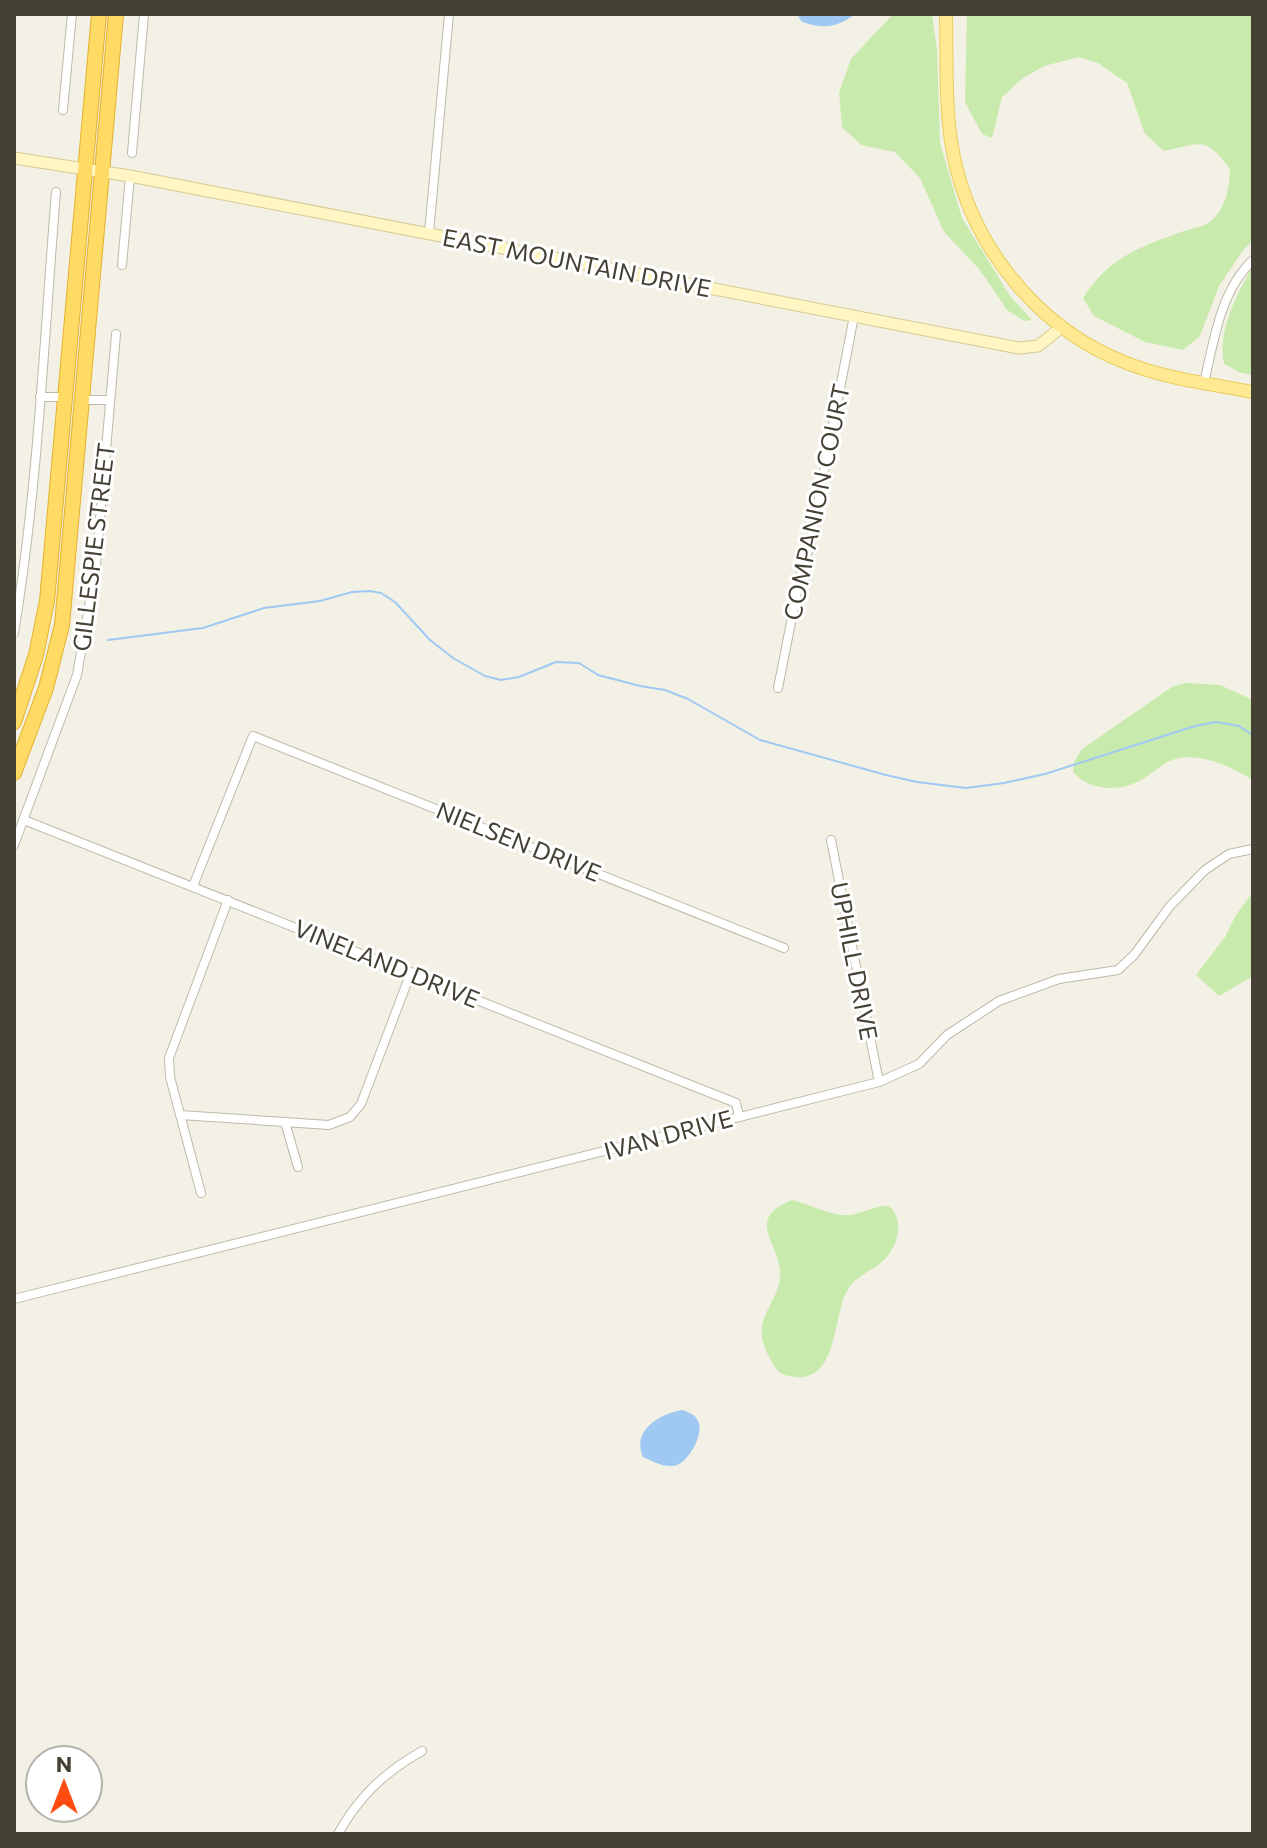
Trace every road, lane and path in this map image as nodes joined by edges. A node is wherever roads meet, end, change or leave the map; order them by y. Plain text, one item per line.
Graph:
1 (72, 14) edge
2 (99, 14) edge
3 (116, 14) edge
4 (144, 14) edge
5 (449, 14) edge
6 (946, 14) edge
7 (63, 110) dead end
8 (132, 153) dead end
9 (14, 158) edge
10 (86, 170) junction
11 (101, 172) junction
12 (130, 176) junction
13 (56, 192) dead end
14 (429, 233) junction
15 (78, 258) junction
16 (1253, 260) edge
17 (122, 265) dead end
18 (854, 316) junction
19 (1062, 327) junction
20 (116, 334) dead end
21 (1204, 383) junction
22 (1253, 392) edge
23 (40, 397) junction
24 (65, 397) junction
25 (83, 400) junction
26 (110, 400) junction
27 (14, 633) edge
28 (778, 688) dead end
29 (14, 722) edge
30 (14, 773) edge
31 (24, 820) junction
32 (831, 840) dead end
33 (14, 845) edge
34 (1253, 849) edge
35 (193, 886) junction
36 (228, 900) junction
37 (784, 948) dead end
38 (411, 972) junction
39 (879, 1082) junction
40 (180, 1115) junction
41 (739, 1116) junction
42 (285, 1122) junction
43 (298, 1167) dead end
44 (201, 1193) dead end
45 (14, 1299) edge
46 (422, 1751) dead end
47 (338, 1834) edge

1 - 7 street
2 - 10 highway
3 - 11 highway
4 - 8 street
5 - 14 street
6 - 19 main road
9 - 10 street, EAST MOUNTAIN DRIVE
10 - 11 street, EAST MOUNTAIN DRIVE
10 - 15 highway
11 - 12 street, EAST MOUNTAIN DRIVE
11 - 25 highway
12 - 14 street, EAST MOUNTAIN DRIVE
12 - 17 street
13 - 23 street
14 - 18 street, EAST MOUNTAIN DRIVE
15 - 24 highway
15 - 25 highway
16 - 21 street
18 - 19 street, EAST MOUNTAIN DRIVE
18 - 28 street, COMPANION COURT
19 - 21 main road
20 - 26 street, GILLESPIE STREET
21 - 22 main road
23 - 24 street
23 - 27 street
24 - 29 highway
25 - 26 street
25 - 30 highway
26 - 31 street, GILLESPIE STREET
31 - 33 street, GILLESPIE STREET
31 - 35 street, VINELAND DRIVE
32 - 39 street, UPHILL DRIVE
34 - 39 street, IVAN DRIVE
35 - 36 street, VINELAND DRIVE
35 - 37 street, NIELSEN DRIVE
36 - 38 street, VINELAND DRIVE
36 - 40 street
38 - 41 street, VINELAND DRIVE
38 - 42 street
39 - 41 street, IVAN DRIVE
40 - 42 street
40 - 44 street
41 - 45 street, IVAN DRIVE
42 - 43 street
46 - 47 street

